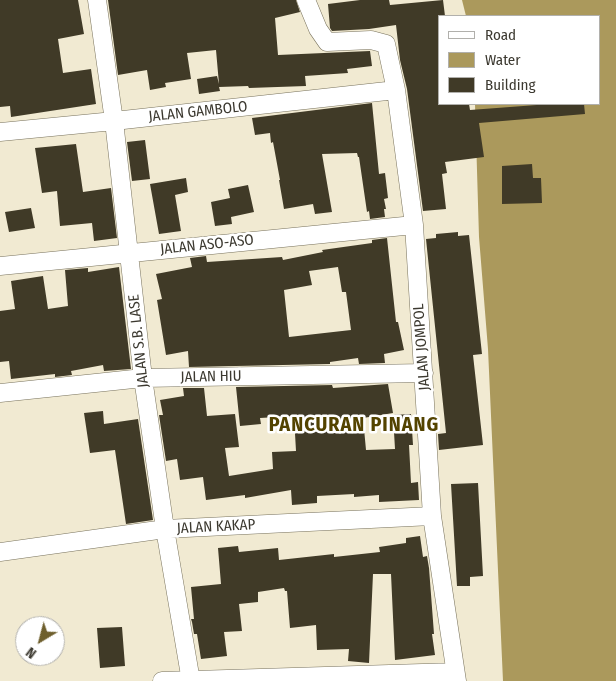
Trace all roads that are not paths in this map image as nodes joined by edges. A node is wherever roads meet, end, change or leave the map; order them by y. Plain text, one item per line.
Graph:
1 (97, 0) edge
2 (306, 0) edge
3 (396, 90) junction
4 (114, 121) junction
5 (0, 132) edge
6 (414, 225) junction
7 (129, 253) junction
8 (0, 266) edge
9 (424, 373) junction
10 (143, 378) junction
11 (0, 393) edge
12 (432, 516) junction
13 (165, 529) junction
14 (0, 552) edge
15 (456, 676) edge
16 (190, 680) edge
17 (162, 681) edge

1 - 4 street, JALAN S.B. LASE
2 - 3 street, JALAN JOMPOL
3 - 4 street, JALAN GAMBOLO
3 - 6 street, JALAN JOMPOL
4 - 5 street, JALAN GAMBOLO
4 - 7 street, JALAN S.B. LASE
6 - 7 street, JALAN ASO-ASO
6 - 9 street, JALAN JOMPOL
7 - 8 street, JALAN ASO-ASO
7 - 10 street, JALAN S.B. LASE
9 - 10 street, JALAN HIU
9 - 12 street, JALAN JOMPOL
10 - 11 street, JALAN HIU
10 - 13 street, JALAN S.B. LASE
12 - 13 street, JALAN KAKAP
12 - 15 street, JALAN JOMPOL
13 - 14 street, JALAN KAKAP
13 - 16 street, JALAN S.B. LASE
15 - 16 street
16 - 17 street

